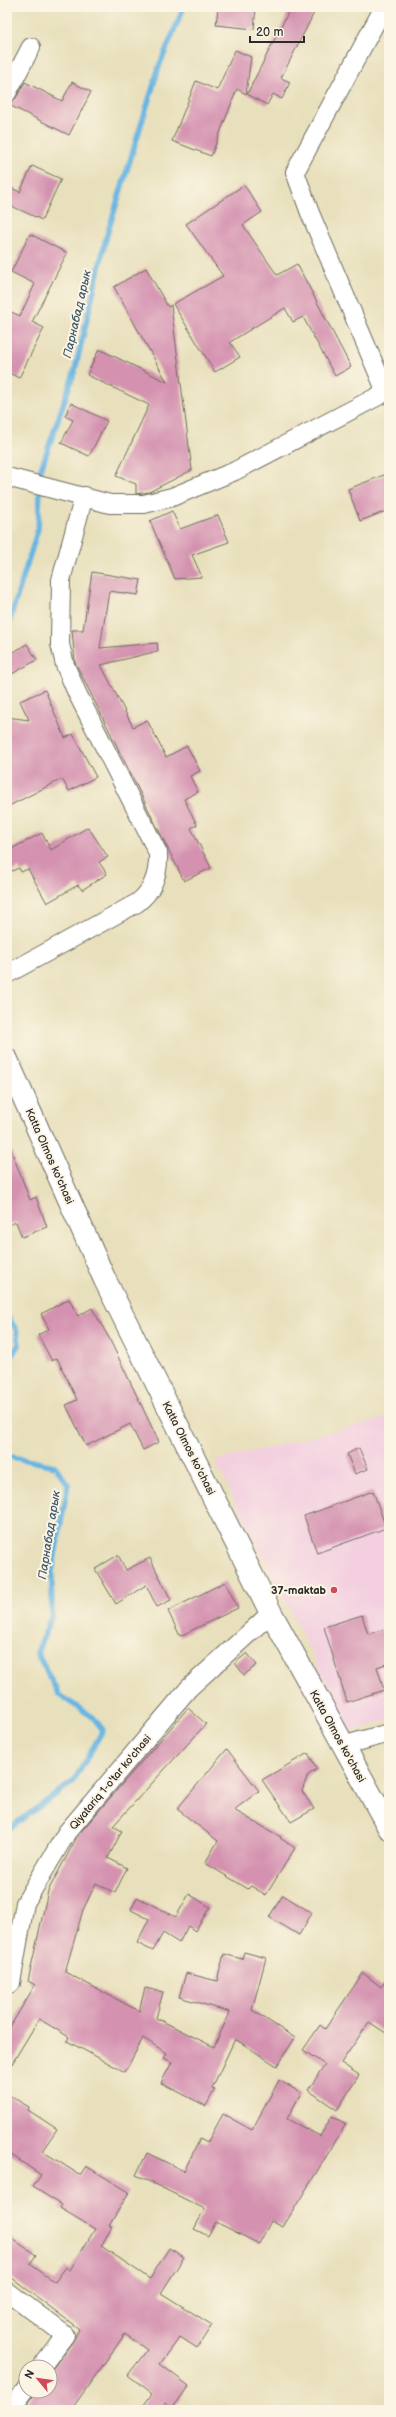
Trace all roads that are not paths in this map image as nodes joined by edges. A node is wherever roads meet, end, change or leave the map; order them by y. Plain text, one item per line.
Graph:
1 (384, 7) edge
2 (31, 47) dead end
3 (7, 93) edge
4 (7, 477) edge
5 (84, 496) junction
6 (7, 974) edge
7 (7, 1060) edge
8 (271, 1613) junction
9 (389, 1733) edge
10 (342, 1746) junction
11 (389, 1828) edge
12 (7, 1986) edge
13 (7, 2291) edge
14 (48, 2359) edge
15 (18, 2399) edge
16 (10, 2410) edge

1 - 5 street
2 - 3 street
4 - 5 street
5 - 6 street
7 - 8 street, Katta Olmos ko'chasi
8 - 10 street, Katta Olmos ko'chasi
8 - 12 street, Qiyatariq 1-o'tar ko'chasi
9 - 10 street
10 - 11 street, Katta Olmos ko'chasi
13 - 14 street
15 - 16 street

